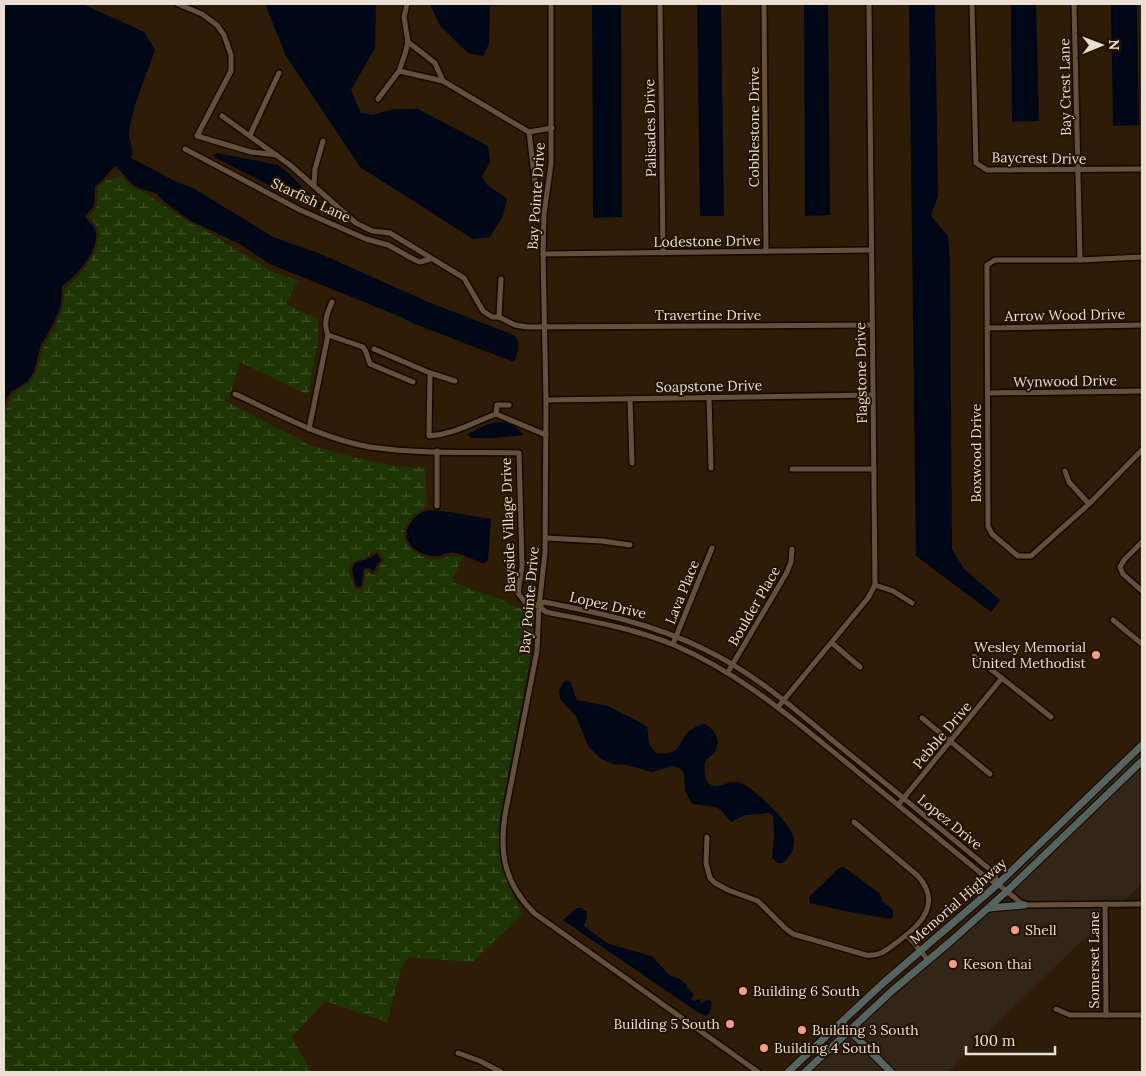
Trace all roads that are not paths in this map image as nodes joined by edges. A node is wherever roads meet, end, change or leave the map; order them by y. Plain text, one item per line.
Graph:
1 (178, 4) edge
2 (408, 4) edge
3 (551, 4) edge
4 (660, 4) edge
5 (764, 4) edge
6 (869, 4) edge
7 (972, 4) edge
8 (1074, 4) edge
9 (408, 42) junction
10 (399, 71) junction
11 (279, 73) dead end
12 (443, 81) junction
13 (378, 99) dead end
14 (222, 116) dead end
15 (552, 128) junction
16 (529, 132) junction
17 (250, 135) junction
18 (323, 141) dead end
19 (185, 149) dead end
20 (278, 155) junction
21 (1142, 169) edge
22 (1078, 170) junction
23 (535, 183) dead end
24 (314, 184) junction
25 (871, 250) junction
26 (766, 251) junction
27 (663, 253) junction
28 (543, 254) junction
29 (1142, 257) edge
30 (430, 258) junction
31 (1080, 260) junction
32 (501, 279) dead end
33 (332, 302) dead end
34 (499, 317) junction
35 (872, 325) junction
36 (1142, 325) edge
37 (544, 327) junction
38 (987, 328) junction
39 (328, 335) junction
40 (374, 349) dead end
41 (430, 373) junction
42 (455, 381) dead end
43 (413, 382) dead end
44 (1142, 392) edge
45 (988, 393) junction
46 (235, 394) dead end
47 (873, 395) junction
48 (709, 397) junction
49 (630, 399) junction
50 (546, 400) junction
51 (509, 405) dead end
52 (496, 414) junction
53 (310, 429) junction
54 (546, 435) junction
55 (1142, 450) edge
56 (437, 451) junction
57 (632, 463) dead end
58 (711, 468) dead end
59 (792, 468) dead end
60 (874, 469) junction
61 (1065, 471) dead end
62 (1089, 504) junction
63 (436, 506) dead end
64 (546, 538) junction
65 (1142, 542) edge
66 (630, 545) dead end
67 (712, 548) dead end
68 (792, 549) dead end
69 (875, 585) junction
70 (1142, 591) edge
71 (912, 603) dead end
72 (538, 606) junction
73 (1112, 620) dead end
74 (676, 636) junction
75 (832, 643) junction
76 (673, 644) junction
77 (1142, 644) edge
78 (974, 656) dead end
79 (733, 664) junction
80 (860, 667) dead end
81 (728, 672) junction
82 (1002, 678) junction
83 (784, 700) junction
84 (778, 707) junction
85 (1051, 717) dead end
86 (922, 718) dead end
87 (952, 742) junction
88 (1142, 745) edge
89 (1142, 761) edge
90 (990, 774) dead end
91 (904, 798) junction
92 (898, 805) junction
93 (854, 822) dead end
94 (707, 837) dead end
95 (998, 884) junction
96 (1008, 891) junction
97 (1105, 904) junction
98 (1142, 904) edge
99 (1024, 905) junction
100 (988, 908) junction
101 (907, 935) junction
102 (920, 951) junction
103 (928, 960) junction
104 (1056, 1008) dead end
105 (1106, 1015) junction
106 (1142, 1015) edge
107 (842, 1022) junction
108 (850, 1030) junction
109 (458, 1053) dead end
110 (501, 1072) edge
111 (758, 1072) edge
112 (788, 1072) edge
113 (805, 1072) edge
114 (891, 1072) edge

1 - 20 street
2 - 9 street
3 - 15 street, Bay Pointe Drive
4 - 27 street, Palisades Drive
5 - 26 street, Cobblestone Drive
6 - 25 street, Flagstone Drive
7 - 22 street, Baycrest Drive
8 - 22 street, Bay Crest Lane
9 - 10 street
9 - 12 street
10 - 12 street
10 - 13 street
11 - 17 street
12 - 16 street
14 - 17 street, Travertine Drive
15 - 16 street
15 - 28 street, Bay Pointe Drive
16 - 23 street
17 - 20 street, Travertine Drive
18 - 24 street
19 - 30 street, Starfish Lane
20 - 24 street, Travertine Drive
21 - 22 street, Baycrest Drive
22 - 31 street, Bay Crest Lane
24 - 30 street, Travertine Drive
25 - 26 street, Lodestone Drive
25 - 35 street, Flagstone Drive
26 - 27 street, Lodestone Drive
27 - 28 street, Lodestone Drive
28 - 37 street, Bay Pointe Drive
29 - 31 street
30 - 34 street, Travertine Drive
31 - 38 street, Boxwood Drive
32 - 34 street
33 - 39 street
34 - 37 street, Travertine Drive
35 - 37 street, Travertine Drive
35 - 47 street, Flagstone Drive
36 - 38 street, Arrow Wood Drive
37 - 50 street, Bay Pointe Drive
38 - 45 street, Boxwood Drive
39 - 43 street
39 - 53 street
40 - 41 street
41 - 42 street
41 - 52 street
44 - 45 street, Wynwood Drive
45 - 62 street, Boxwood Drive
46 - 53 street, Bayside Village Drive
47 - 48 street, Soapstone Drive
47 - 60 street, Flagstone Drive
48 - 49 street, Soapstone Drive
48 - 58 street
49 - 50 street, Soapstone Drive
49 - 57 street
50 - 54 street, Bay Pointe Drive
51 - 52 street
52 - 54 street
53 - 56 street, Bayside Village Drive
54 - 64 street, Bay Pointe Drive
55 - 62 street, Boxwood Drive
56 - 63 street
56 - 72 street, Bayside Village Drive
59 - 60 street
60 - 69 street, Flagstone Drive
61 - 62 street
64 - 66 street
64 - 72 street, Bay Pointe Drive
65 - 70 street
67 - 74 street, Lava Place
68 - 79 street, Boulder Place
69 - 71 street
69 - 75 street
72 - 74 street, Lopez Drive
72 - 76 street, Lopez Drive
72 - 111 street, Bay Pointe Drive
73 - 77 street
74 - 76 street, Lava Place
74 - 79 street, Lopez Drive
75 - 80 street
75 - 83 street
76 - 81 street, Lopez Drive
78 - 82 street
79 - 81 street, Boulder Place
79 - 83 street, Lopez Drive
81 - 84 street, Lopez Drive
82 - 85 street
82 - 87 street, Pebble Drive
83 - 84 street
83 - 91 street, Lopez Drive
84 - 92 street, Lopez Drive
86 - 87 street
87 - 90 street
87 - 91 street, Pebble Drive
88 - 95 main road, Memorial Highway
89 - 96 main road, Memorial Highway
91 - 92 street, Pebble Drive
91 - 95 street, Lopez Drive
92 - 95 street, Lopez Drive
93 - 101 street
94 - 101 street
95 - 96 street
95 - 102 main road, Memorial Highway
96 - 99 street
96 - 100 main road, Memorial Highway
97 - 98 street
97 - 99 street
97 - 105 street, Somerset Lane
99 - 100 main road
100 - 103 main road, Memorial Highway
101 - 102 street
102 - 103 street
102 - 107 main road, Memorial Highway
103 - 108 main road, Memorial Highway
104 - 105 street
105 - 106 street
107 - 108 main road
107 - 112 main road, Memorial Highway
108 - 113 main road, Memorial Highway
108 - 114 main road
109 - 110 street

